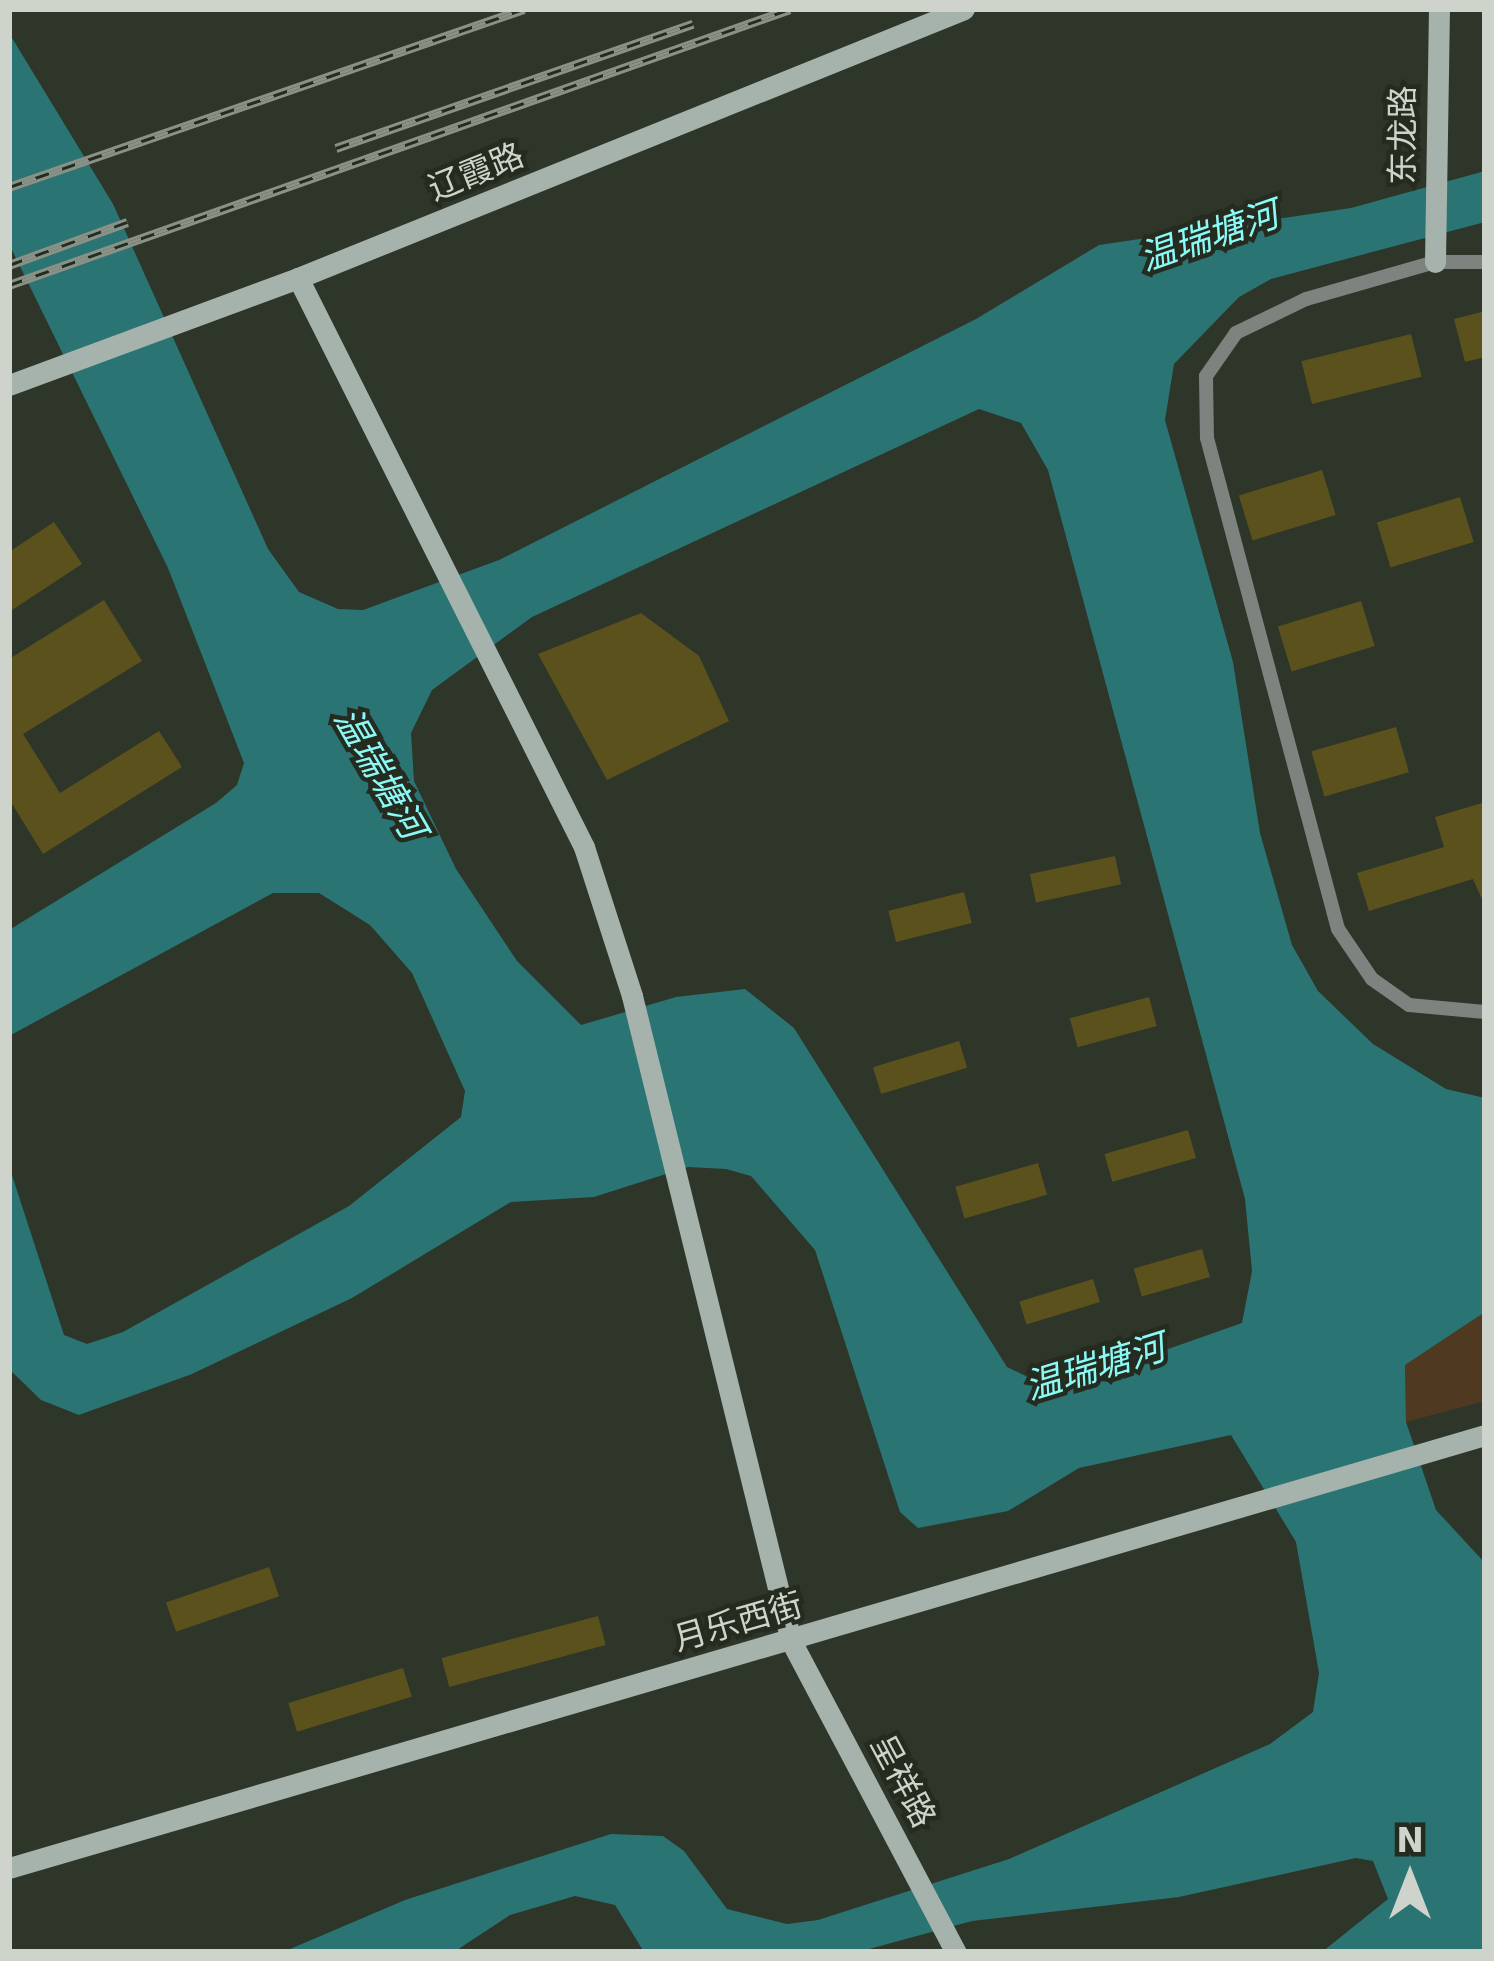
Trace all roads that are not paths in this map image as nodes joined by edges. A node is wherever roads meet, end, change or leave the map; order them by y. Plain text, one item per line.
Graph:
1 (964, 9) edge
2 (1439, 9) edge
3 (1436, 256) junction
4 (1485, 262) edge
5 (298, 278) junction
6 (9, 385) edge
7 (1485, 1012) edge
8 (1485, 1435) edge
9 (791, 1641) junction
10 (9, 1868) edge
11 (952, 1944) edge

1 - 5 street, 辽霞路
2 - 3 street, 东龙路
3 - 4 street
3 - 7 street
5 - 6 street, 辽霞路
5 - 9 street, 呈祥路
8 - 9 street, 月乐西街
9 - 10 street, 月乐西街
9 - 11 street, 呈祥路

